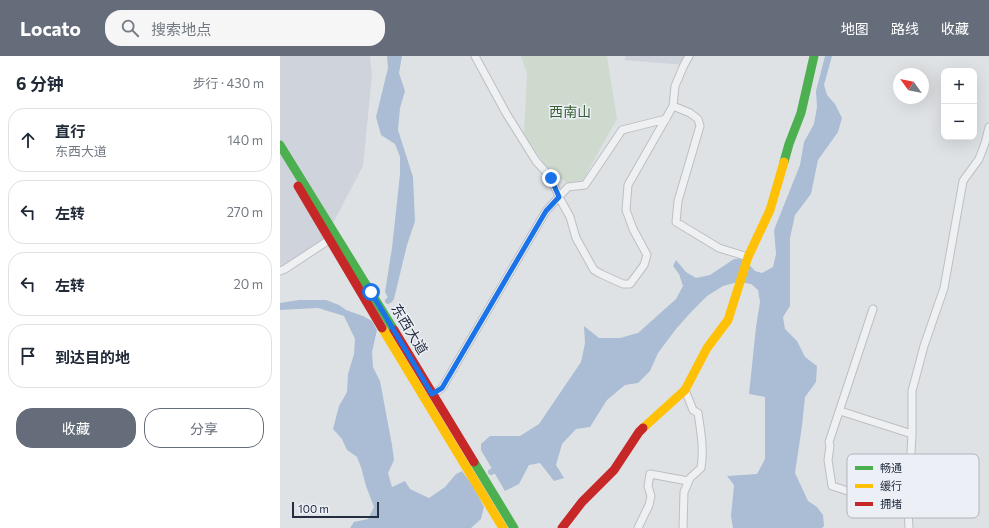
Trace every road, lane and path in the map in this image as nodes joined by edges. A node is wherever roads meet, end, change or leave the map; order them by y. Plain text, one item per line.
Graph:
1 (475, 56) edge
2 (689, 56) edge
3 (814, 56) edge
4 (673, 106) junction
5 (666, 119) junction
6 (989, 127) edge
7 (280, 145) edge
8 (280, 157) edge
9 (559, 197) junction
10 (329, 240) junction
11 (748, 257) junction
12 (280, 271) edge
13 (873, 309) dead end
14 (685, 390) junction
15 (432, 394) junction
16 (840, 411) junction
17 (912, 434) junction
18 (911, 454) edge
19 (688, 481) junction
20 (847, 491) edge
21 (908, 518) edge
22 (503, 528) edge
23 (514, 528) edge
24 (562, 528) edge
25 (638, 528) edge
26 (683, 528) edge
27 (909, 528) edge

1 - 9 street
2 - 4 street
3 - 11 main road
4 - 5 street
4 - 11 street
5 - 9 street
5 - 9 street
6 - 17 street
7 - 15 main road, 东西大道
8 - 10 main road, 东西大道
9 - 15 street
10 - 12 street
10 - 22 main road, 东西大道
11 - 14 main road
13 - 16 street
14 - 19 street
14 - 24 main road
15 - 23 main road, 东西大道
16 - 17 street
16 - 20 street
17 - 18 street
19 - 25 street
19 - 26 street
21 - 27 street

